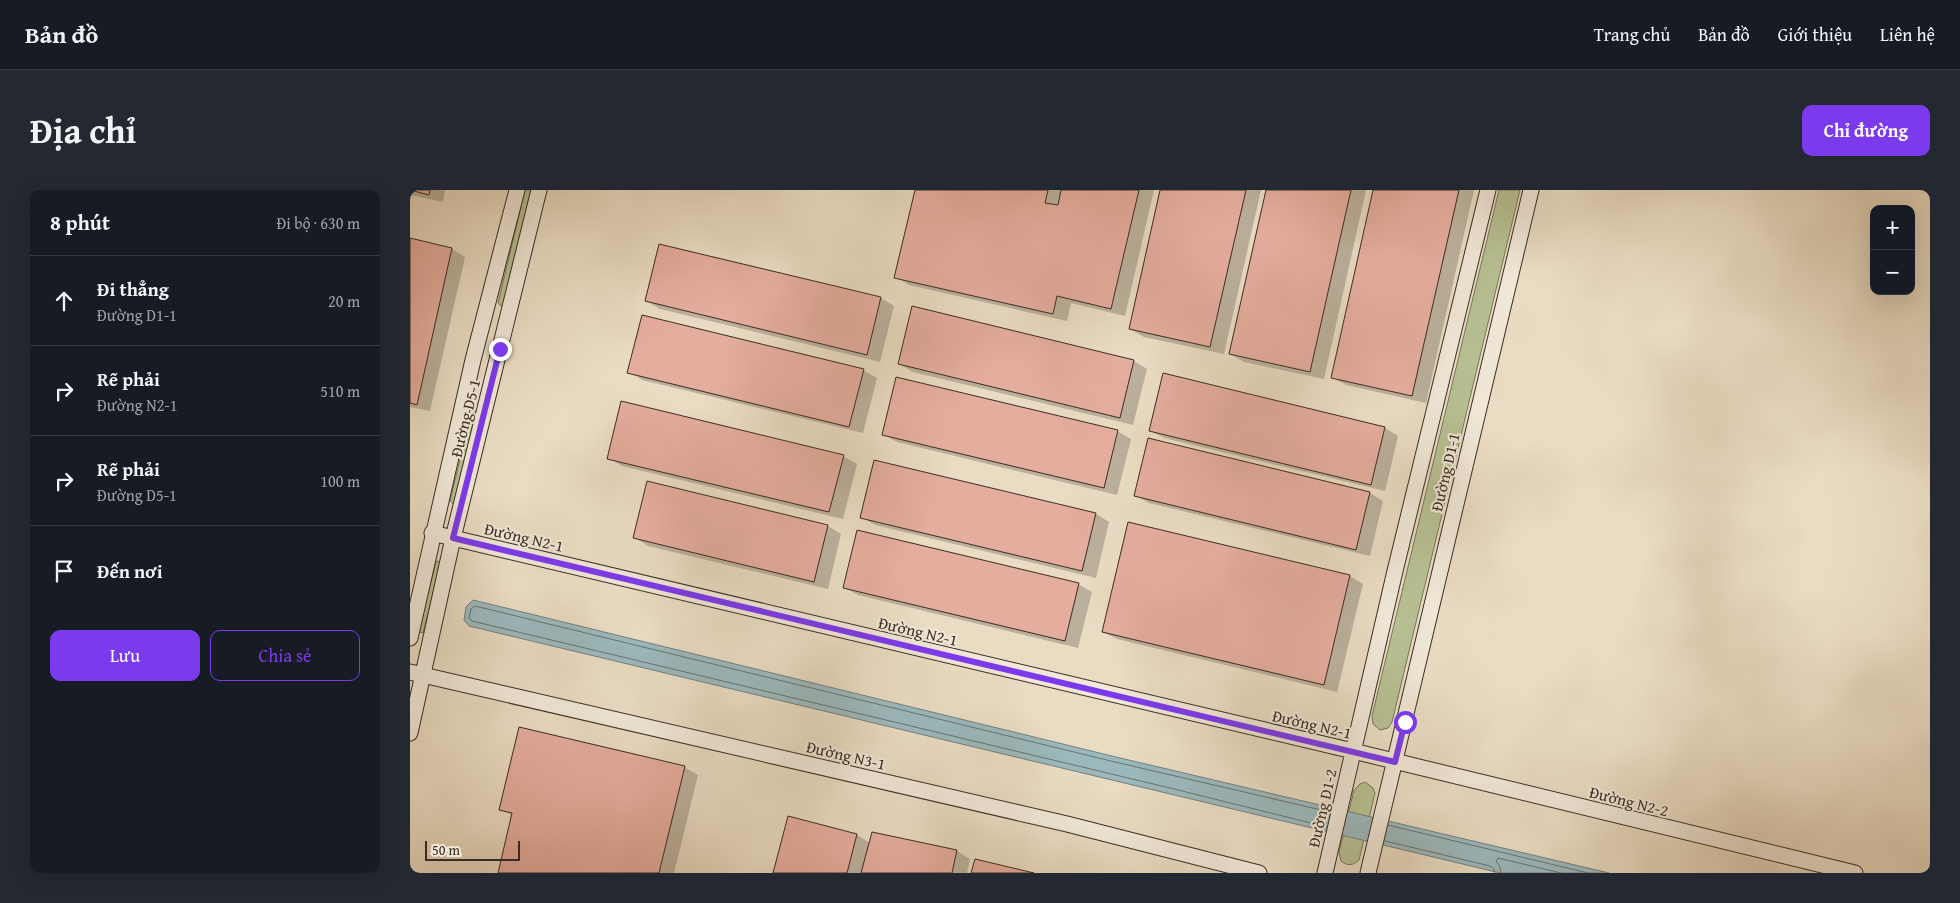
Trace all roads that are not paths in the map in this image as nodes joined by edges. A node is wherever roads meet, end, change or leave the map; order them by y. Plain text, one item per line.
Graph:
1 (517, 190) edge
2 (539, 190) edge
3 (1488, 190) edge
4 (1531, 190) edge
5 (478, 342) junction
6 (500, 349) junction
7 (432, 533) junction
8 (453, 538) junction
9 (410, 638) edge
10 (417, 673) edge
11 (410, 733) edge
12 (1352, 751) junction
13 (1395, 762) junction
14 (1259, 873) edge
15 (1325, 873) edge
16 (1368, 873) edge
17 (1855, 873) edge

1 - 5 street, Đường D5-1
2 - 6 street, Đường D5-1
3 - 12 street, Đường D1-1
4 - 13 street, Đường D1-1
5 - 6 street
5 - 7 street, Đường D5-1
6 - 8 street, Đường D5-1
7 - 8 street, Đường N2-1
7 - 9 street, Đường D5-1
8 - 10 street, Đường D5-1
8 - 12 street, Đường N2-1
10 - 11 street, Đường D5-1
10 - 14 street, Đường N3-1
12 - 13 street, Đường N2-1
12 - 15 street, Đường D1-2
13 - 16 street
13 - 17 street, Đường N2-2

